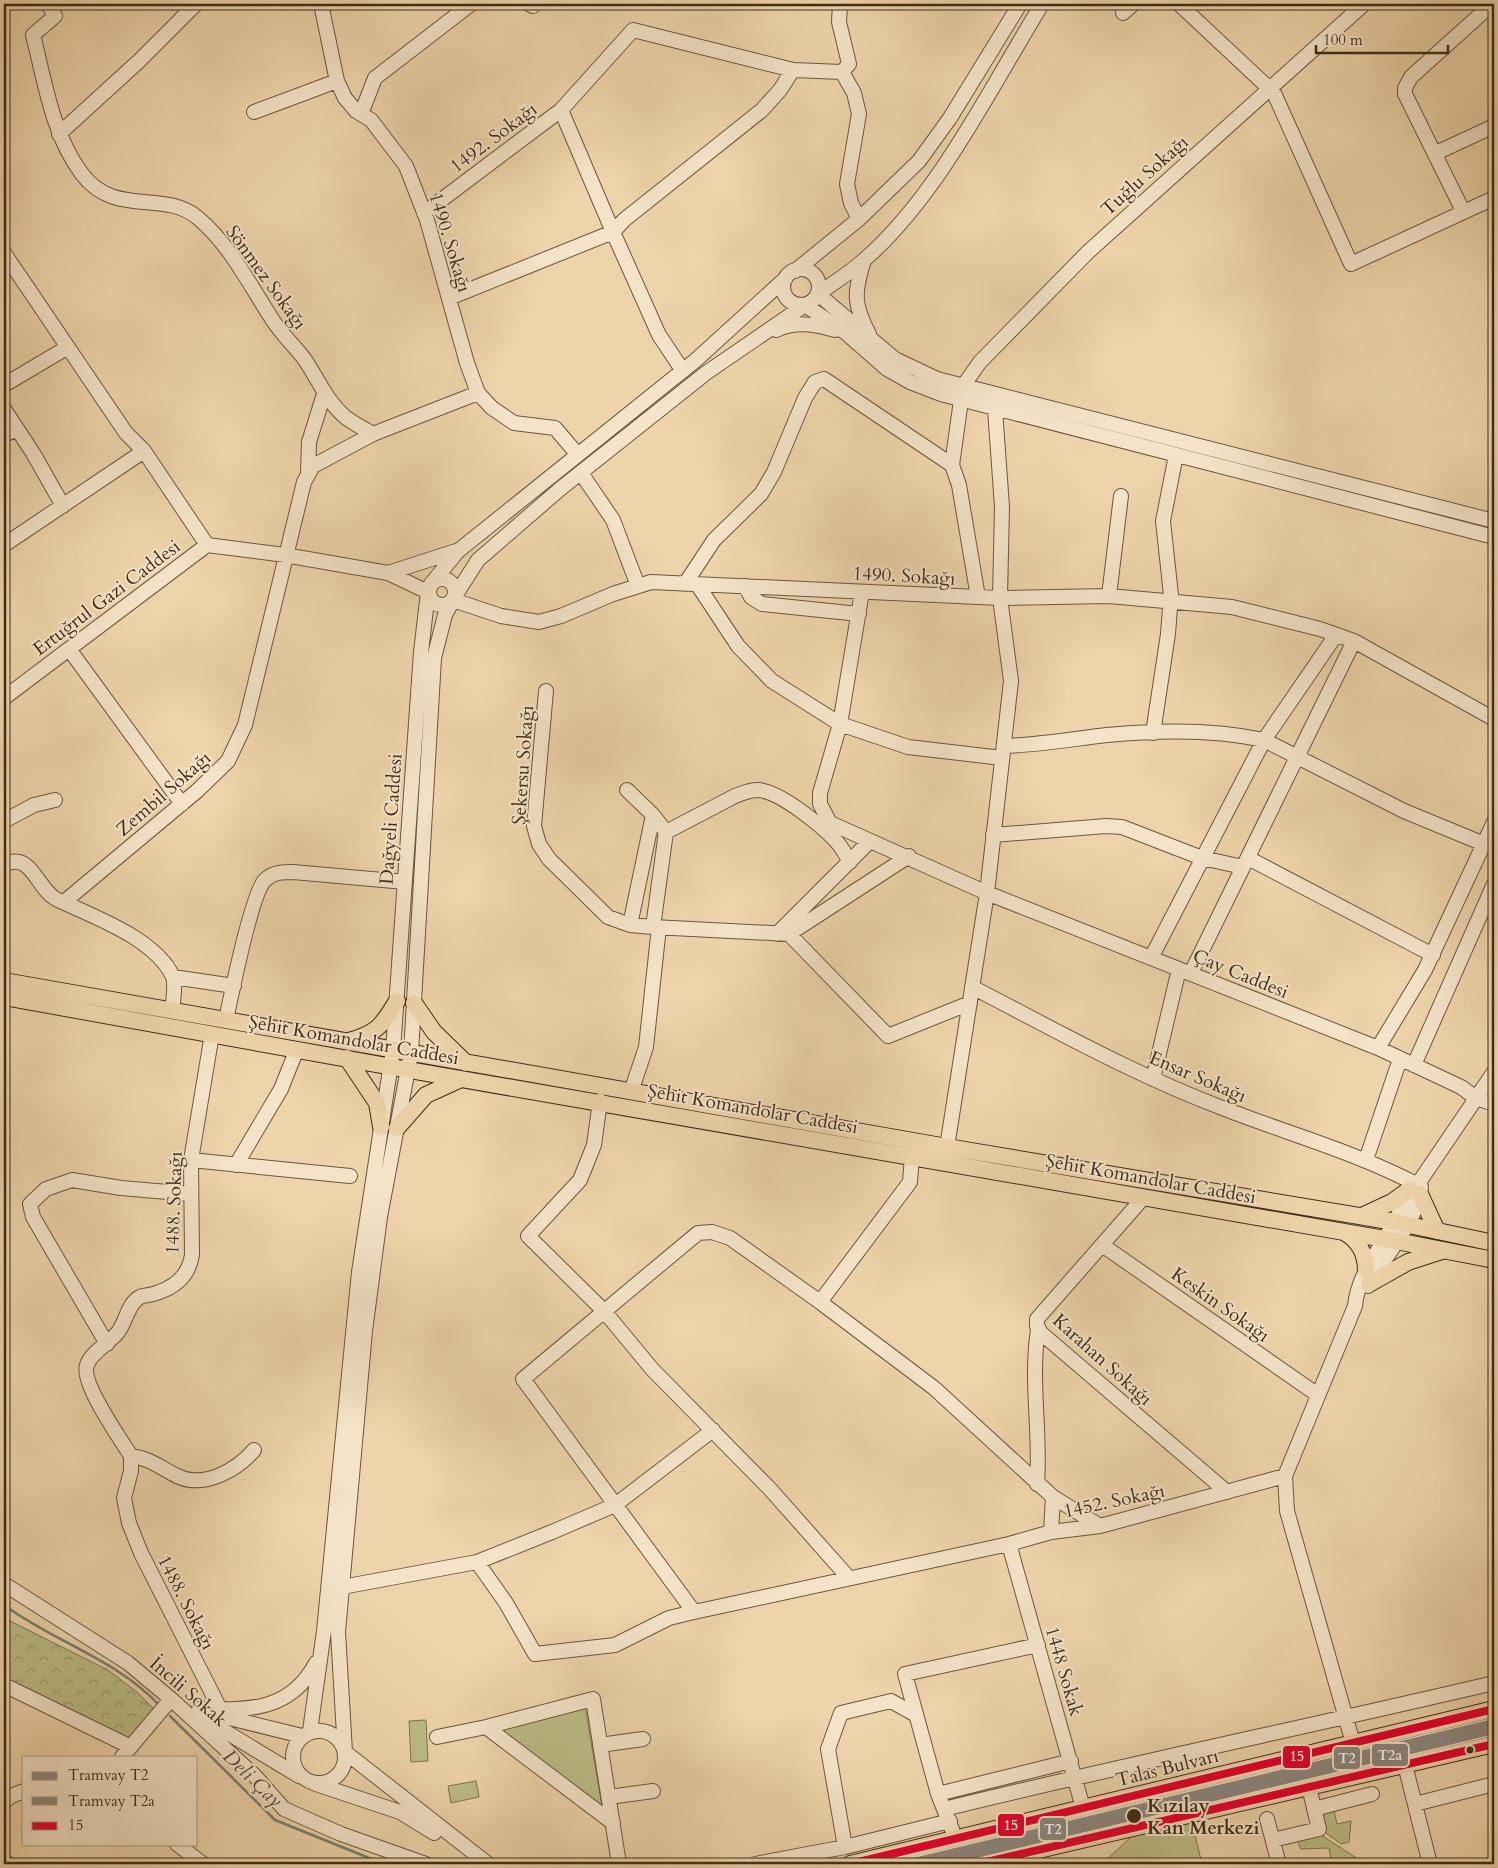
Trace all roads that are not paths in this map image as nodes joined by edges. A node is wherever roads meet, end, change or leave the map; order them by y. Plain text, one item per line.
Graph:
1 (48, 4) edge
2 (196, 4) edge
3 (321, 4) edge
4 (471, 4) edge
5 (840, 4) edge
6 (1020, 4) edge
7 (1042, 4) edge
8 (1179, 4) edge
9 (1364, 4) edge
10 (1492, 4) edge
11 (793, 70) junction
12 (842, 72) junction
13 (337, 81) junction
14 (1269, 87) junction
15 (561, 110) junction
16 (254, 112) dead end
17 (361, 114) junction
18 (1494, 126) edge
19 (59, 134) junction
20 (1436, 153) junction
21 (1494, 198) edge
22 (1463, 211) junction
23 (424, 213) junction
24 (859, 219) junction
25 (613, 232) junction
26 (4, 253) edge
27 (864, 260) junction
28 (790, 274) junction
29 (818, 294) junction
30 (448, 298) junction
31 (805, 305) junction
32 (846, 333) junction
33 (754, 339) junction
34 (873, 341) junction
35 (68, 347) junction
36 (683, 371) junction
37 (4, 385) edge
38 (478, 393) junction
39 (962, 393) junction
40 (324, 394) junction
41 (4, 409) edge
42 (995, 409) junction
43 (17, 428) junction
44 (373, 434) junction
45 (4, 435) edge
46 (144, 451) junction
47 (578, 455) junction
48 (1176, 455) junction
49 (952, 465) junction
50 (581, 472) junction
51 (308, 474) junction
52 (1121, 496) dead end
53 (63, 506) junction
54 (1494, 521) edge
55 (1494, 537) edge
56 (4, 545) edge
57 (207, 545) junction
58 (458, 550) junction
59 (285, 555) junction
60 (388, 573) junction
61 (691, 584) junction
62 (638, 586) junction
63 (745, 586) junction
64 (430, 588) junction
65 (862, 592) junction
66 (1108, 596) junction
67 (978, 597) junction
68 (454, 598) junction
69 (1000, 598) junction
70 (1169, 603) junction
71 (859, 614) junction
72 (1336, 635) junction
73 (1354, 641) junction
74 (69, 649) junction
75 (546, 691) dead end
76 (4, 698) edge
77 (1494, 719) edge
78 (840, 724) junction
79 (1153, 733) junction
80 (1264, 740) junction
81 (1003, 752) junction
82 (1297, 758) junction
83 (627, 790) dead end
84 (55, 800) dead end
85 (182, 804) junction
86 (653, 815) junction
87 (4, 821) edge
88 (1493, 828) edge
89 (666, 832) junction
90 (993, 835) junction
91 (870, 841) junction
92 (1484, 844) junction
93 (909, 856) junction
94 (1202, 858) junction
95 (850, 862) junction
96 (1246, 862) junction
97 (4, 865) edge
98 (405, 882) junction
99 (1494, 884) edge
100 (987, 893) junction
101 (64, 902) junction
102 (630, 925) junction
103 (656, 927) junction
104 (783, 934) junction
105 (1433, 955) junction
106 (1151, 958) junction
107 (1185, 971) junction
108 (173, 978) junction
109 (4, 981) edge
110 (234, 986) junction
111 (972, 987) junction
112 (4, 997) edge
113 (397, 1002) junction
114 (414, 1003) junction
115 (970, 1003) junction
116 (172, 1011) junction
117 (226, 1020) junction
118 (212, 1034) junction
119 (1378, 1048) junction
120 (297, 1049) junction
121 (348, 1050) junction
122 (411, 1053) junction
123 (392, 1058) junction
124 (1400, 1059) junction
125 (1414, 1065) junction
126 (409, 1070) junction
127 (465, 1070) junction
128 (1494, 1072) edge
129 (1153, 1079) junction
130 (631, 1092) junction
131 (1476, 1098) junction
132 (600, 1101) junction
133 (1494, 1104) edge
134 (389, 1127) junction
135 (947, 1147) junction
136 (912, 1156) junction
137 (191, 1160) junction
138 (1366, 1160) junction
139 (236, 1165) junction
140 (350, 1176) dead end
141 (1417, 1186) junction
142 (191, 1194) junction
143 (1144, 1198) junction
144 (1362, 1216) junction
145 (1402, 1223) junction
146 (1438, 1231) junction
147 (1344, 1232) junction
148 (1390, 1240) junction
149 (1494, 1243) edge
150 (1102, 1245) junction
151 (1447, 1250) junction
152 (1494, 1260) edge
153 (1368, 1277) junction
154 (820, 1302) junction
155 (604, 1311) junction
156 (1038, 1330) junction
157 (107, 1344) junction
158 (1318, 1395) junction
159 (713, 1430) junction
160 (254, 1450) dead end
161 (131, 1456) junction
162 (1285, 1476) junction
163 (1037, 1484) junction
164 (1227, 1492) junction
165 (1054, 1497) junction
166 (615, 1505) junction
167 (1100, 1526) junction
168 (1050, 1532) junction
169 (1009, 1544) junction
170 (477, 1562) junction
171 (848, 1577) junction
172 (4, 1584) edge
173 (342, 1587) junction
174 (694, 1612) junction
175 (1038, 1645) junction
176 (321, 1654) junction
177 (1494, 1683) edge
178 (4, 1685) edge
179 (171, 1699) junction
180 (200, 1709) junction
181 (220, 1709) junction
182 (1494, 1709) edge
183 (916, 1715) junction
184 (1346, 1718) junction
185 (486, 1727) junction
186 (306, 1734) junction
187 (437, 1737) dead end
188 (643, 1739) dead end
189 (1353, 1743) junction
190 (1494, 1744) edge
191 (600, 1745) junction
192 (127, 1752) edge
193 (345, 1752) junction
194 (1070, 1761) junction
195 (1405, 1765) junction
196 (1075, 1777) junction
197 (309, 1781) junction
198 (1494, 1784) edge
199 (1309, 1787) junction
200 (653, 1791) dead end
201 (21, 1792) edge
202 (938, 1794) junction
203 (1372, 1794) dead end
204 (609, 1797) junction
205 (4, 1802) edge
206 (1415, 1804) junction
207 (1083, 1808) junction
208 (1314, 1808) junction
209 (4, 1811) edge
210 (947, 1815) junction
211 (1267, 1818) dead end
212 (613, 1823) junction
213 (954, 1837) junction
214 (1273, 1840) junction
215 (180, 1846) edge
216 (845, 1847) junction
217 (4, 1861) edge
218 (988, 1863) edge
219 (8, 1864) edge
220 (203, 1864) edge
221 (426, 1864) edge
222 (475, 1864) edge
223 (488, 1864) edge
224 (619, 1864) edge
225 (755, 1864) edge
226 (850, 1864) edge
227 (1280, 1864) edge
228 (1430, 1864) edge

1 - 19 street, Sönmez Sokağı
2 - 19 street
3 - 13 street, 1490. Sokağı
4 - 17 street
5 - 12 street
6 - 24 street
7 - 27 street
8 - 14 street
9 - 14 street, Tuğlu Sokağı
10 - 20 street
11 - 12 street
11 - 15 street, 1492. Sokağı
11 - 25 street
12 - 24 street
13 - 16 street
13 - 17 street, 1490. Sokağı
14 - 22 street
14 - 39 street, Tuğlu Sokağı
15 - 23 street, 1492. Sokağı
15 - 25 street
17 - 23 street, 1490. Sokağı
18 - 20 street
19 - 40 street, Sönmez Sokağı
20 - 22 street
21 - 22 street
23 - 30 street, 1490. Sokağı
24 - 28 street
25 - 30 street
25 - 36 street
26 - 35 street
27 - 29 street
27 - 34 street
28 - 29 street
28 - 31 street
28 - 36 street
29 - 31 street
29 - 34 street
30 - 38 street, 1490. Sokağı
31 - 32 street
31 - 33 street
32 - 33 street
32 - 39 street
33 - 50 street, Dağyeli Caddesi
34 - 39 street
35 - 37 street
35 - 46 street
36 - 47 street
38 - 44 street
38 - 47 street, 1490. Sokağı
39 - 42 street
39 - 49 street
39 - 54 street
40 - 44 street, Sönmez Sokağı
40 - 51 street, Zembil Sokağı
41 - 43 street
42 - 48 street
42 - 69 street
43 - 45 street
43 - 53 street
44 - 51 street
46 - 53 street
46 - 57 street
47 - 58 street
48 - 55 street
48 - 70 street
49 - 61 street
49 - 67 street
50 - 62 street
50 - 68 street, Dağyeli Caddesi
51 - 59 street, Zembil Sokağı
52 - 66 street
53 - 56 street
57 - 59 street
57 - 74 street, Ertuğrul Gazi Caddesi
58 - 60 street
58 - 64 street
59 - 60 street
59 - 85 street, Zembil Sokağı
60 - 64 street
61 - 62 street, 1490. Sokağı
61 - 63 street, 1490. Sokağı
61 - 78 street
62 - 68 street, 1490. Sokağı
63 - 65 street, 1490. Sokağı
63 - 71 street
64 - 68 street
64 - 68 street
64 - 98 street, Dağyeli Caddesi
65 - 67 street, 1490. Sokağı
65 - 71 street, Çay Caddesi
66 - 69 street, 1490. Sokağı
66 - 70 street, 1490. Sokağı
67 - 69 street, 1490. Sokağı
68 - 114 street, Dağyeli Caddesi
69 - 81 street
70 - 72 street, 1490. Sokağı
70 - 79 street
71 - 78 street, Çay Caddesi
72 - 73 street, 1490. Sokağı
72 - 80 street
73 - 77 street, 1490. Sokağı
73 - 82 street
74 - 76 street, Ertuğrul Gazi Caddesi
74 - 85 street
75 - 102 street, Şekersu Sokağı
78 - 81 street
78 - 91 street, Çay Caddesi
79 - 80 street
79 - 81 street
80 - 82 street
80 - 94 street
81 - 90 street
82 - 92 street
82 - 96 street
83 - 86 street
84 - 87 street
85 - 101 street, Zembil Sokağı
86 - 89 street
86 - 102 street
88 - 92 street
89 - 95 street
89 - 103 street
90 - 94 street
90 - 100 street
91 - 93 street, Çay Caddesi
91 - 95 street
92 - 105 street
93 - 100 street, Çay Caddesi
93 - 104 street
94 - 96 street
94 - 106 street
95 - 104 street
96 - 105 street
96 - 107 street
97 - 101 street
98 - 110 street
98 - 113 street, Dağyeli Caddesi
99 - 125 street
100 - 106 street, Çay Caddesi
100 - 111 street
101 - 108 street
102 - 103 street, Şekersu Sokağı
103 - 104 street, Şekersu Sokağı
103 - 130 street
104 - 115 street
105 - 119 street
106 - 107 street, Çay Caddesi
107 - 119 street, Çay Caddesi
107 - 129 street
108 - 110 street
108 - 116 street
109 - 116 main road, Şehit Komandolar Caddesi
110 - 117 street
111 - 115 street
111 - 129 street, Ensar Sokağı
112 - 118 main road, Şehit Komandolar Caddesi
113 - 121 main road
113 - 123 street, Dağyeli Caddesi
114 - 122 street, Dağyeli Caddesi
114 - 127 main road
115 - 135 street
116 - 117 main road, Şehit Komandolar Caddesi
117 - 121 main road, Şehit Komandolar Caddesi
118 - 120 main road, Şehit Komandolar Caddesi
118 - 137 street, 1488. Sokağı
119 - 124 street, Çay Caddesi
120 - 121 main road, Şehit Komandolar Caddesi
120 - 139 street
121 - 123 main road, Şehit Komandolar Caddesi
121 - 134 main road
122 - 123 main road, Şehit Komandolar Caddesi
122 - 126 street, Dağyeli Caddesi
122 - 127 main road, Şehit Komandolar Caddesi
123 - 126 main road, Şehit Komandolar Caddesi
123 - 134 street, Dağyeli Caddesi
124 - 125 street, Çay Caddesi
124 - 138 street
125 - 131 street, Çay Caddesi
126 - 127 main road, Şehit Komandolar Caddesi
126 - 134 street, Dağyeli Caddesi
127 - 130 main road, Şehit Komandolar Caddesi
127 - 132 main road, Şehit Komandolar Caddesi
127 - 134 main road
128 - 131 street
129 - 138 street, Ensar Sokağı
130 - 135 main road, Şehit Komandolar Caddesi
131 - 133 street, Çay Caddesi
131 - 141 street
132 - 136 main road, Şehit Komandolar Caddesi
132 - 155 street
134 - 173 street
134 - 176 street
135 - 144 main road, Şehit Komandolar Caddesi
136 - 143 main road, Şehit Komandolar Caddesi
136 - 154 street
137 - 139 street
137 - 142 street, 1488. Sokağı
138 - 141 street, Ensar Sokağı
139 - 140 street
141 - 144 main road
141 - 145 street
141 - 146 main road
142 - 157 street, 1488. Sokağı
142 - 157 street
143 - 147 main road, Şehit Komandolar Caddesi
143 - 150 street, Karahan Sokağı
144 - 145 main road, Şehit Komandolar Caddesi
145 - 146 main road, Şehit Komandolar Caddesi
145 - 148 street
146 - 149 main road, Şehit Komandolar Caddesi
147 - 148 main road, Şehit Komandolar Caddesi
147 - 153 main road
148 - 151 main road, Şehit Komandolar Caddesi
148 - 153 street
150 - 156 street, Karahan Sokağı
150 - 158 street, Keskin Sokağı
151 - 152 main road, Şehit Komandolar Caddesi
151 - 153 main road
153 - 158 street
154 - 155 street
154 - 163 street
155 - 159 street
155 - 166 street
156 - 163 street
156 - 164 street, Karahan Sokağı
157 - 161 street, 1488. Sokağı
158 - 162 street
159 - 166 street
159 - 171 street
160 - 161 street
161 - 181 street, 1488. Sokağı
162 - 164 street, 1452. Sokağı
162 - 184 street
163 - 165 street
164 - 167 street, 1452. Sokağı
165 - 167 street
165 - 168 street
166 - 170 street
166 - 174 street
167 - 168 street, 1452. Sokağı
168 - 169 street, 1452. Sokağı
169 - 171 street, 1452. Sokağı
169 - 175 street, 1448 Sokak
170 - 173 street
170 - 174 street, 1452. Sokağı
171 - 174 street, 1452. Sokağı
172 - 179 street, İncili Sokak
173 - 193 street
175 - 183 street
175 - 194 street, 1448 Sokak
176 - 181 street
176 - 186 street
177 - 184 street
178 - 192 street
179 - 180 street
179 - 192 street
179 - 197 street
179 - 221 street, İncili Sokak
180 - 181 street
180 - 186 street
182 - 189 main road, Talas Bulvarı
183 - 202 street
183 - 216 street
184 - 189 street
184 - 196 street
185 - 187 street
185 - 191 street
185 - 212 street
186 - 193 street
186 - 197 street
188 - 191 street
189 - 207 main road, Talas Bulvarı
190 - 195 main road
191 - 204 street
193 - 197 street
193 - 223 street
194 - 196 street, 1448 Sokak
194 - 202 street
195 - 199 main road
195 - 206 street
196 - 207 street, 1448 Sokak
196 - 210 street
197 - 222 street
198 - 206 street
199 - 208 street
199 - 218 main road
200 - 204 street
201 - 205 street
201 - 209 street
202 - 210 street
203 - 208 street
204 - 212 street
206 - 228 street
207 - 213 main road, Talas Bulvarı
208 - 214 street
210 - 213 street
210 - 216 street
211 - 214 street
212 - 224 street
213 - 226 main road, Talas Bulvarı
214 - 227 street
215 - 220 street
216 - 225 street
217 - 219 street

